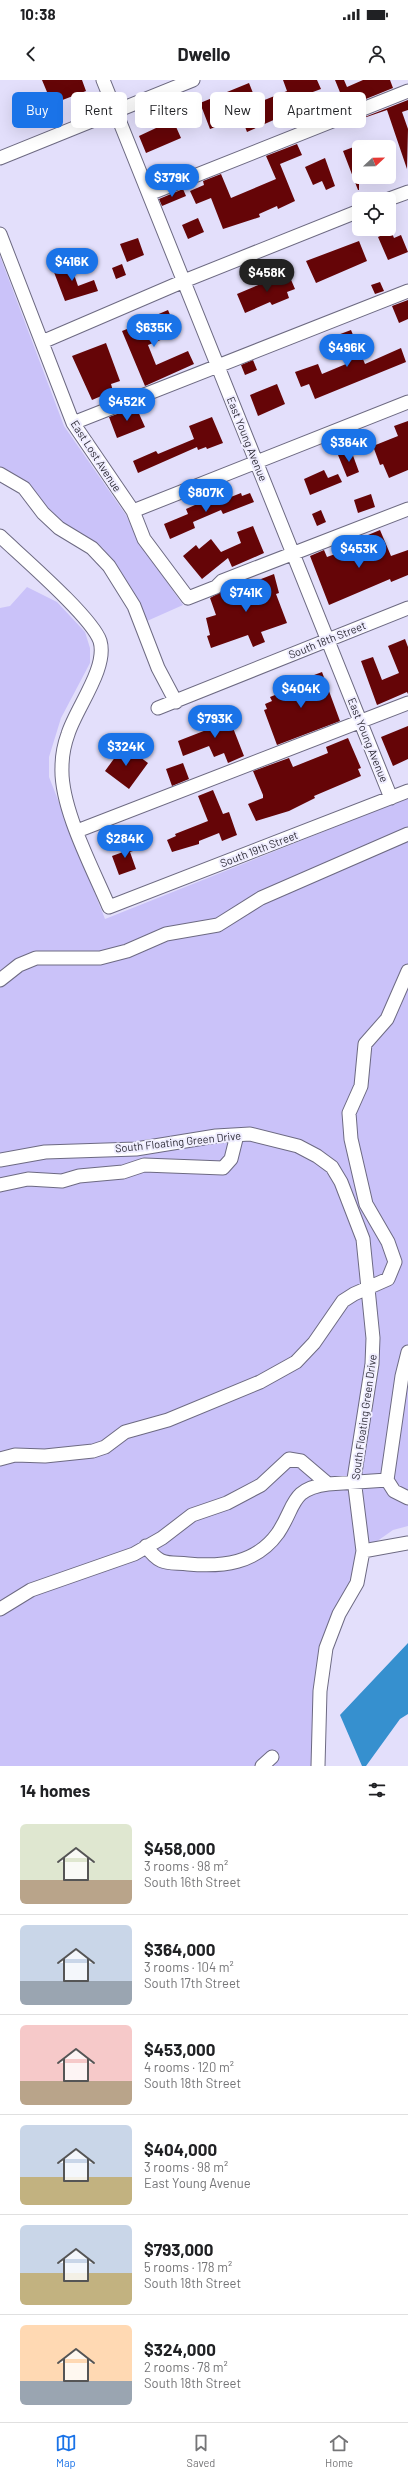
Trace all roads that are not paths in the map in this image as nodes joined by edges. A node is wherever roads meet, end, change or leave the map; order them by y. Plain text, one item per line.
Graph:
1 (103, 80) edge
2 (192, 80) edge
3 (408, 91) edge
4 (108, 92) edge
5 (127, 107) edge
6 (74, 128) edge
7 (123, 128) edge
8 (0, 158) edge
9 (408, 192) edge
10 (149, 194) junction
11 (396, 196) edge
12 (352, 214) edge
13 (0, 234) edge
14 (184, 281) junction
15 (408, 291) edge
16 (42, 342) junction
17 (218, 366) junction
18 (408, 402) edge
19 (73, 423) junction
20 (256, 462) junction
21 (0, 474) edge
22 (408, 508) edge
23 (133, 511) junction
24 (0, 536) edge
25 (292, 554) junction
26 (408, 608) edge
27 (328, 640) junction
28 (176, 702) junction
29 (408, 702) edge
30 (158, 708) dead end
31 (360, 722) junction
32 (408, 791) edge
33 (391, 798) junction
34 (77, 831) junction
35 (408, 834) edge
36 (408, 971) edge
37 (0, 980) edge
38 (237, 1135) junction
39 (0, 1160) edge
40 (0, 1185) edge
41 (366, 1288) junction
42 (408, 1352) edge
43 (0, 1460) edge
44 (387, 1480) junction
45 (354, 1483) junction
46 (328, 1484) junction
47 (408, 1498) edge
48 (408, 1542) edge
49 (146, 1546) junction
50 (363, 1551) junction
51 (0, 1609) edge
52 (272, 1756) dead end
53 (262, 1766) edge
54 (318, 1766) edge

1 - 4 street, East Young Avenue
2 - 5 street
3 - 10 street
6 - 8 street
7 - 10 street, East Young Avenue
9 - 11 street
10 - 14 street, East Young Avenue
12 - 14 street
13 - 16 street, East Lost Avenue
14 - 16 street
14 - 17 street, East Young Avenue
15 - 17 street
16 - 19 street, East Lost Avenue
17 - 19 street
17 - 20 street, East Young Avenue
18 - 20 street
19 - 23 street, East Lost Avenue
20 - 23 street
20 - 25 street, East Young Avenue
21 - 28 street
22 - 25 street
23 - 25 street, East Lost Avenue
24 - 34 street
25 - 27 street, East Young Avenue
26 - 27 street, South 18th Street
27 - 28 street, South 18th Street
27 - 31 street, East Young Avenue
28 - 30 street, South 18th Street
29 - 31 street
31 - 33 street, East Young Avenue
31 - 34 street
32 - 33 street, South 19th Street
33 - 34 street, South 19th Street
35 - 37 street
36 - 41 street
38 - 39 street, South Floating Green Drive
38 - 40 street
38 - 41 street, South Floating Green Drive
41 - 43 street
41 - 45 street, South Floating Green Drive
42 - 44 street
44 - 45 street
44 - 47 street
45 - 46 street
45 - 50 street, South Floating Green Drive
46 - 49 street
46 - 49 street
48 - 50 street
49 - 51 street
50 - 54 street, South Floating Green Drive
52 - 53 street

